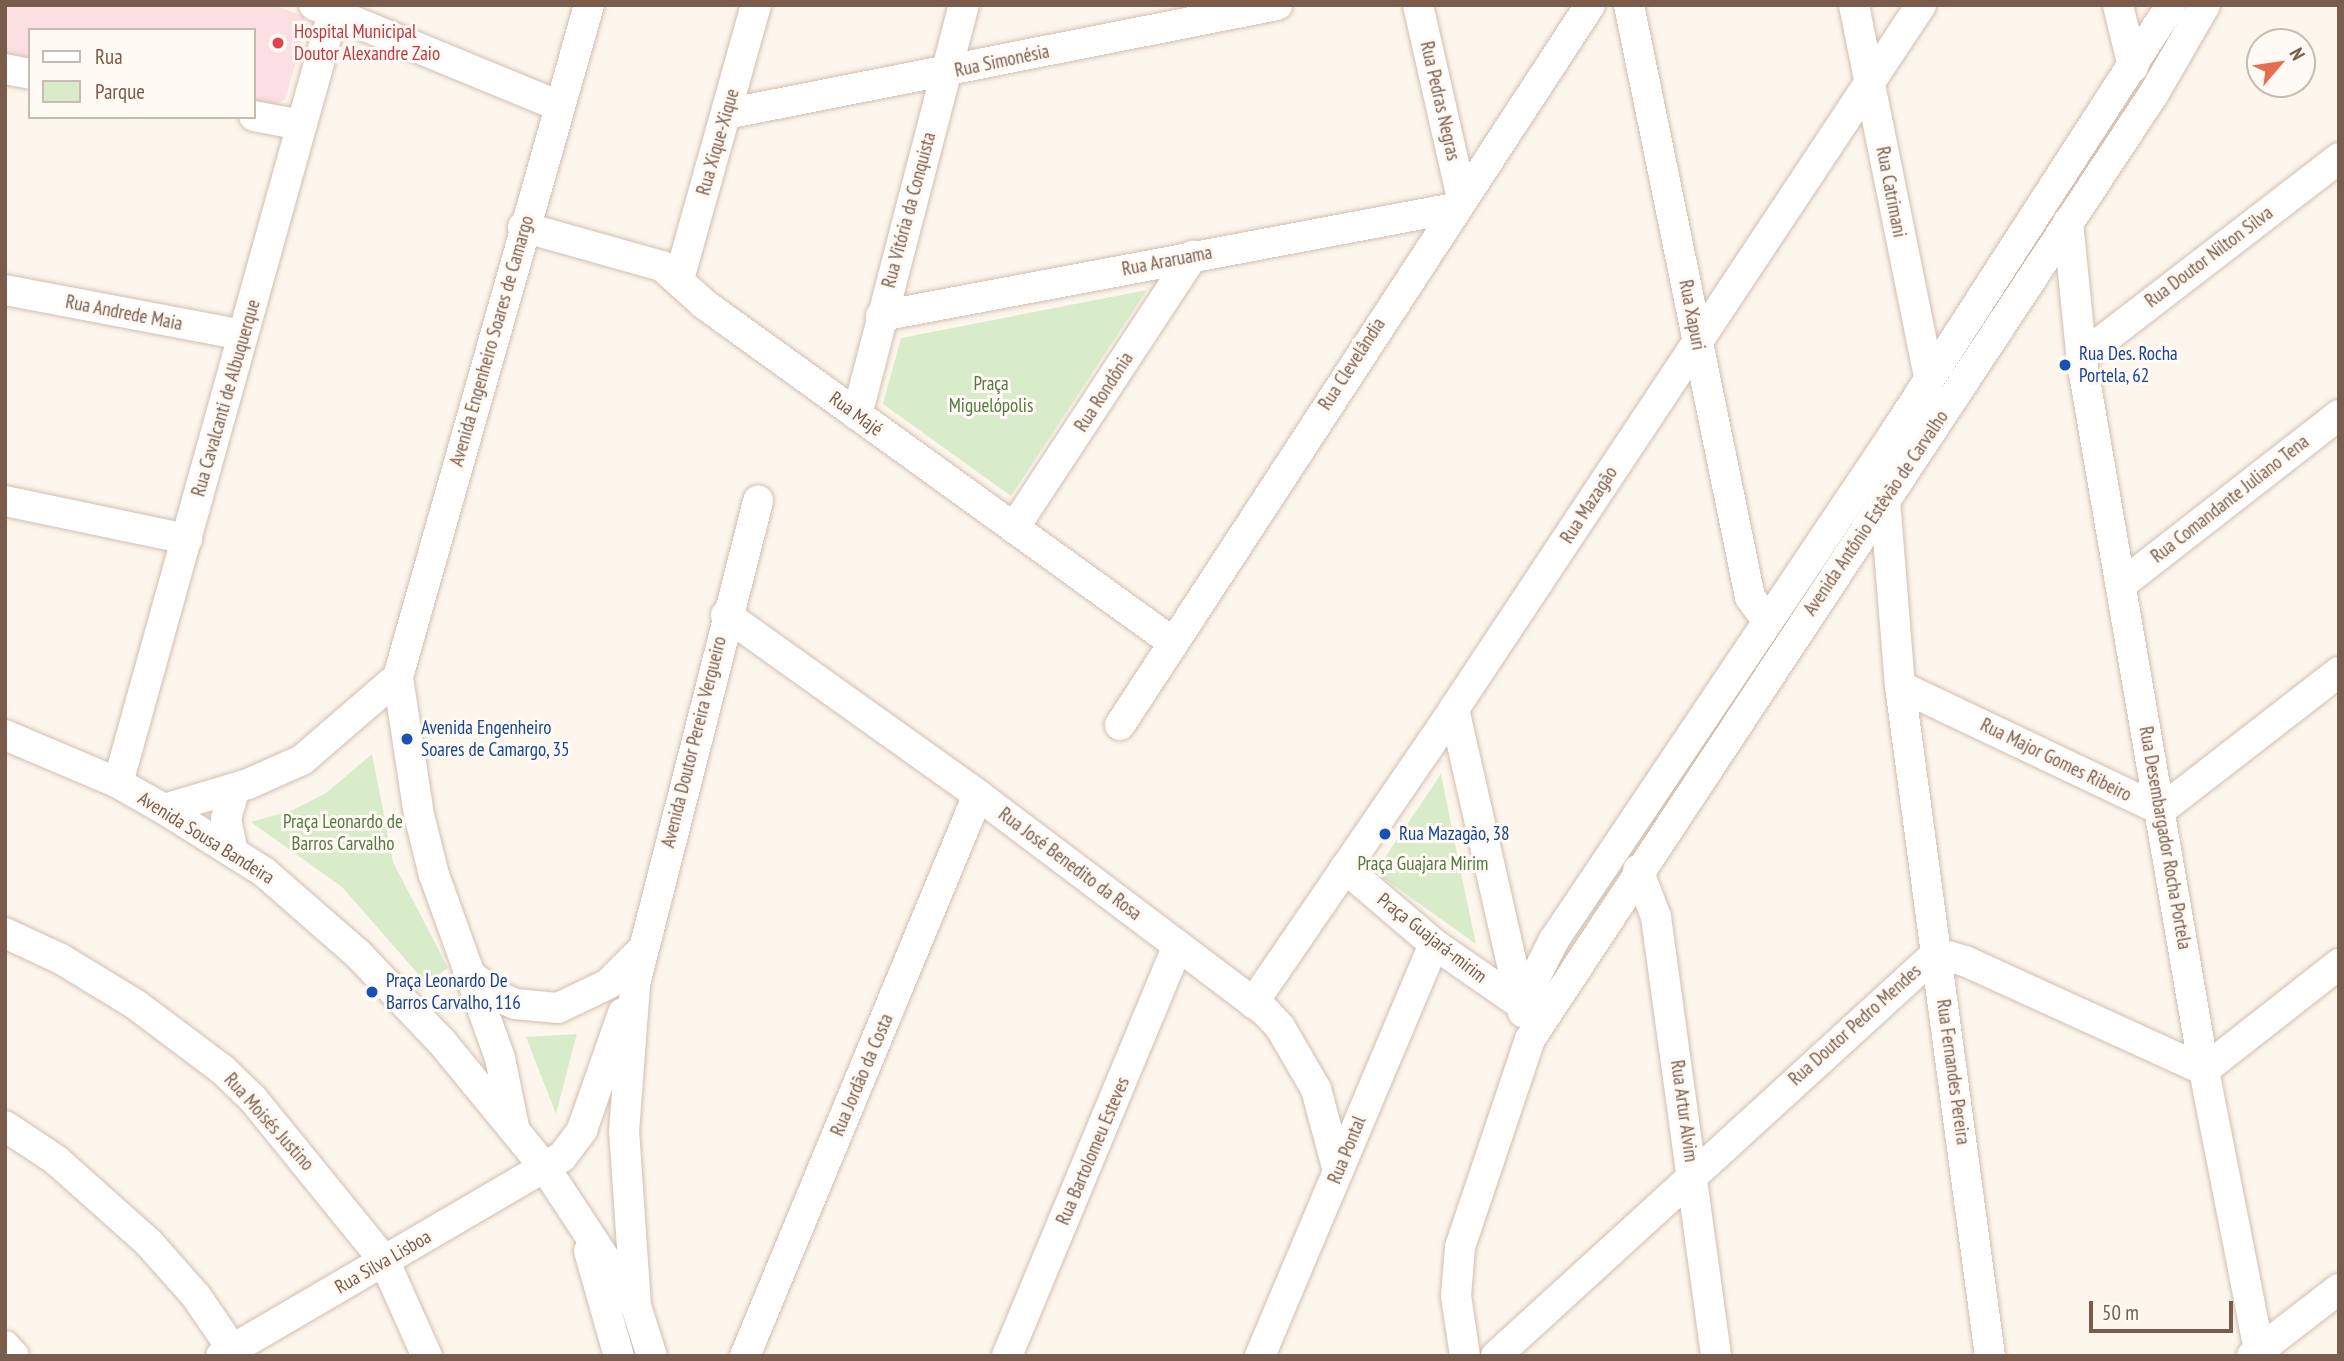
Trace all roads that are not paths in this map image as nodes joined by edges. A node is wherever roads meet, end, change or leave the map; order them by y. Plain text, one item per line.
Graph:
1 (589, 5) edge
2 (756, 5) edge
3 (964, 5) edge
4 (1276, 5) edge
5 (1418, 5) edge
6 (1590, 5) edge
7 (1629, 5) edge
8 (1854, 5) edge
9 (1920, 5) edge
10 (2118, 5) edge
11 (2171, 5) edge
12 (2205, 5) edge
13 (323, 9) edge
14 (2133, 67) junction
15 (5, 69) edge
16 (946, 73) junction
17 (28, 74) edge
18 (1869, 81) junction
19 (557, 105) junction
20 (726, 114) junction
21 (256, 116) edge
22 (302, 125) junction
23 (2339, 158) edge
24 (1458, 203) junction
25 (2068, 222) junction
26 (523, 227) junction
27 (2027, 231) junction
28 (1193, 256) junction
29 (2039, 266) junction
30 (679, 279) junction
31 (5, 290) edge
32 (881, 316) junction
33 (2075, 320) junction
34 (243, 335) junction
35 (1697, 341) junction
36 (2081, 357) junction
37 (1929, 378) junction
38 (857, 415) junction
39 (2339, 415) edge
40 (1892, 437) junction
41 (1914, 457) junction
42 (1879, 491) junction
43 (758, 500) dead end
44 (5, 501) edge
45 (1014, 528) junction
46 (187, 539) junction
47 (1850, 551) junction
48 (1890, 580) junction
49 (2122, 584) junction
50 (726, 615) junction
51 (1767, 620) junction
52 (1171, 641) junction
53 (2339, 671) edge
54 (398, 677) junction
55 (1900, 685) junction
56 (1454, 709) junction
57 (1120, 725) dead end
58 (5, 735) edge
59 (118, 783) junction
60 (235, 788) junction
61 (978, 795) junction
62 (164, 809) junction
63 (2161, 810) junction
64 (233, 852) junction
65 (1345, 868) junction
66 (1638, 870) junction
67 (5, 933) edge
68 (1434, 944) junction
69 (1178, 946) junction
70 (641, 951) junction
71 (1937, 953) junction
72 (2339, 964) edge
73 (467, 972) junction
74 (635, 984) junction
75 (1253, 1003) junction
76 (1532, 1021) junction
77 (486, 1025) junction
78 (441, 1041) junction
79 (2204, 1070) junction
80 (5, 1126) edge
81 (514, 1127) junction
82 (546, 1169) junction
83 (1338, 1171) junction
84 (1693, 1174) junction
85 (585, 1233) junction
86 (384, 1260) junction
87 (2339, 1289) edge
88 (636, 1306) junction
89 (5, 1346) edge
90 (230, 1353) edge
91 (2257, 1354) edge
92 (15, 1356) edge
93 (428, 1356) edge
94 (619, 1356) edge
95 (652, 1356) edge
96 (745, 1356) edge
97 (1007, 1356) edge
98 (1260, 1356) edge
99 (1465, 1356) edge
100 (1496, 1356) edge
101 (1716, 1356) edge
102 (1990, 1356) edge

1 - 19 street, Avenida Engenheiro Soares de Camargo
2 - 20 street, Rua Xique-Xique
3 - 16 street, Rua Vitória da Conquista
4 - 16 street, Rua Simonésia
5 - 24 street, Rua Pedras Negras
6 - 24 street, Rua Clevelândia
7 - 35 street, Rua Xapuri
8 - 18 street, Rua Catrimani
9 - 18 street, Rua Mazagão
10 - 14 street
11 - 14 street, Avenida Antônio Estêvão de Carvalho
12 - 25 street, Avenida Antônio Estêvão de Carvalho
13 - 19 street
13 - 22 street, Rua Cavalcanti de Albuquerque
14 - 27 street, Avenida Antônio Estêvão de Carvalho
15 - 17 street
16 - 20 street, Rua Simonésia
16 - 32 street, Rua Vitória da Conquista
18 - 35 street, Rua Mazagão
18 - 37 street, Rua Catrimani
19 - 26 street, Avenida Engenheiro Soares de Camargo
20 - 30 street, Rua Xique-Xique
21 - 22 street
22 - 34 street, Rua Cavalcanti de Albuquerque
23 - 36 street, Rua Doutor Nilton Silva
24 - 28 street, Rua Araruama
24 - 52 street, Rua Clevelândia
25 - 29 street, Avenida Antônio Estêvão de Carvalho
25 - 33 street, Rua Desembargador Rocha Portela
26 - 30 street, Rua Majé
26 - 54 street, Avenida Engenheiro Soares de Camargo
27 - 29 street, Rua Desembargador Rocha Portela
27 - 37 street, Avenida Antônio Estêvão de Carvalho
28 - 32 street, Rua Araruama
28 - 45 street, Rua Rondônia
29 - 33 street, Rua Desembargador Rocha Portela
29 - 41 street, Avenida Antônio Estêvão de Carvalho
30 - 38 street, Rua Majé
31 - 34 street, Rua Andrede Maia
32 - 38 street, Rua Vitória da Conquista
33 - 36 street, Rua Desembargador Rocha Portela
34 - 46 street, Rua Cavalcanti de Albuquerque
35 - 51 street, Rua Xapuri
35 - 56 street, Rua Mazagão
36 - 49 street, Rua Desembargador Rocha Portela
37 - 40 street, Avenida Antônio Estêvão de Carvalho
38 - 45 street, Rua Majé
39 - 49 street, Rua Comandante Juliano Tena
40 - 41 street
40 - 42 street, Avenida Antônio Estêvão de Carvalho
41 - 42 street, Avenida Antônio Estêvão de Carvalho
42 - 47 street, Avenida Antônio Estêvão de Carvalho
42 - 48 street, Rua Fernandes Pereira
42 - 51 street, Avenida Antônio Estêvão de Carvalho
43 - 50 street, Avenida Doutor Pereira Vergueiro
44 - 46 street
45 - 52 street, Rua Majé
46 - 59 street, Rua Cavalcanti de Albuquerque
47 - 48 street
47 - 66 street, Avenida Antônio Estêvão de Carvalho
48 - 55 street, Rua Fernandes Pereira
49 - 63 street, Rua Desembargador Rocha Portela
50 - 61 street, Rua José Benedito da Rosa
50 - 70 street, Avenida Doutor Pereira Vergueiro
51 - 76 street, Avenida Antônio Estêvão de Carvalho
52 - 57 street, Rua Clevelândia
53 - 63 street
54 - 60 street
54 - 73 street
55 - 63 street, Rua Major Gomes Ribeiro
55 - 71 street, Rua Fernandes Pereira
56 - 65 street, Rua Mazagão
56 - 76 street, Praça Guajará-mirim
58 - 59 street, Avenida Sousa Bandeira
59 - 62 street, Avenida Sousa Bandeira
60 - 62 street
60 - 64 street
61 - 69 street, Rua José Benedito da Rosa
61 - 96 street, Rua Jordão da Costa
62 - 64 street, Avenida Sousa Bandeira
63 - 79 street, Rua Desembargador Rocha Portela
64 - 78 street, Avenida Sousa Bandeira
65 - 68 street, Praça Guajará-mirim
65 - 75 street, Rua Mazagão
66 - 76 street, Avenida Antônio Estêvão de Carvalho
66 - 84 street, Rua Artur Alvim
67 - 86 street, Rua Moisés Justino
68 - 76 street, Praça Guajará-mirim
68 - 83 street, Rua Pontal
69 - 75 street, Rua José Benedito da Rosa
69 - 97 street, Rua Bartolomeu Esteves
70 - 73 street
70 - 74 street, Avenida Doutor Pereira Vergueiro
71 - 79 street, Rua Doutor Pedro Mendes
71 - 84 street, Rua Doutor Pedro Mendes
71 - 102 street, Rua Fernandes Pereira
72 - 79 street
73 - 77 street
74 - 82 street, Avenida Doutor Pereira Vergueiro
74 - 88 street, Avenida Doutor Pereira Vergueiro
75 - 83 street, Rua José Benedito da Rosa
76 - 99 street
77 - 78 street
77 - 81 street
78 - 81 street, Avenida Sousa Bandeira
79 - 91 street, Rua Desembargador Rocha Portela
80 - 90 street
81 - 82 street, Avenida Sousa Bandeira
82 - 85 street, Avenida Doutor Pereira Vergueiro
82 - 86 street, Rua Silva Lisboa
83 - 98 street, Rua Pontal
84 - 100 street, Rua Doutor Pedro Mendes
84 - 101 street, Rua Artur Alvim
85 - 88 street, Avenida Doutor Pereira Vergueiro
85 - 94 street, Avenida Doutor Pereira Vergueiro
86 - 90 street, Rua Silva Lisboa
86 - 93 street, Rua Moisés Justino
87 - 91 street
88 - 95 street, Avenida Doutor Pereira Vergueiro
89 - 92 street

